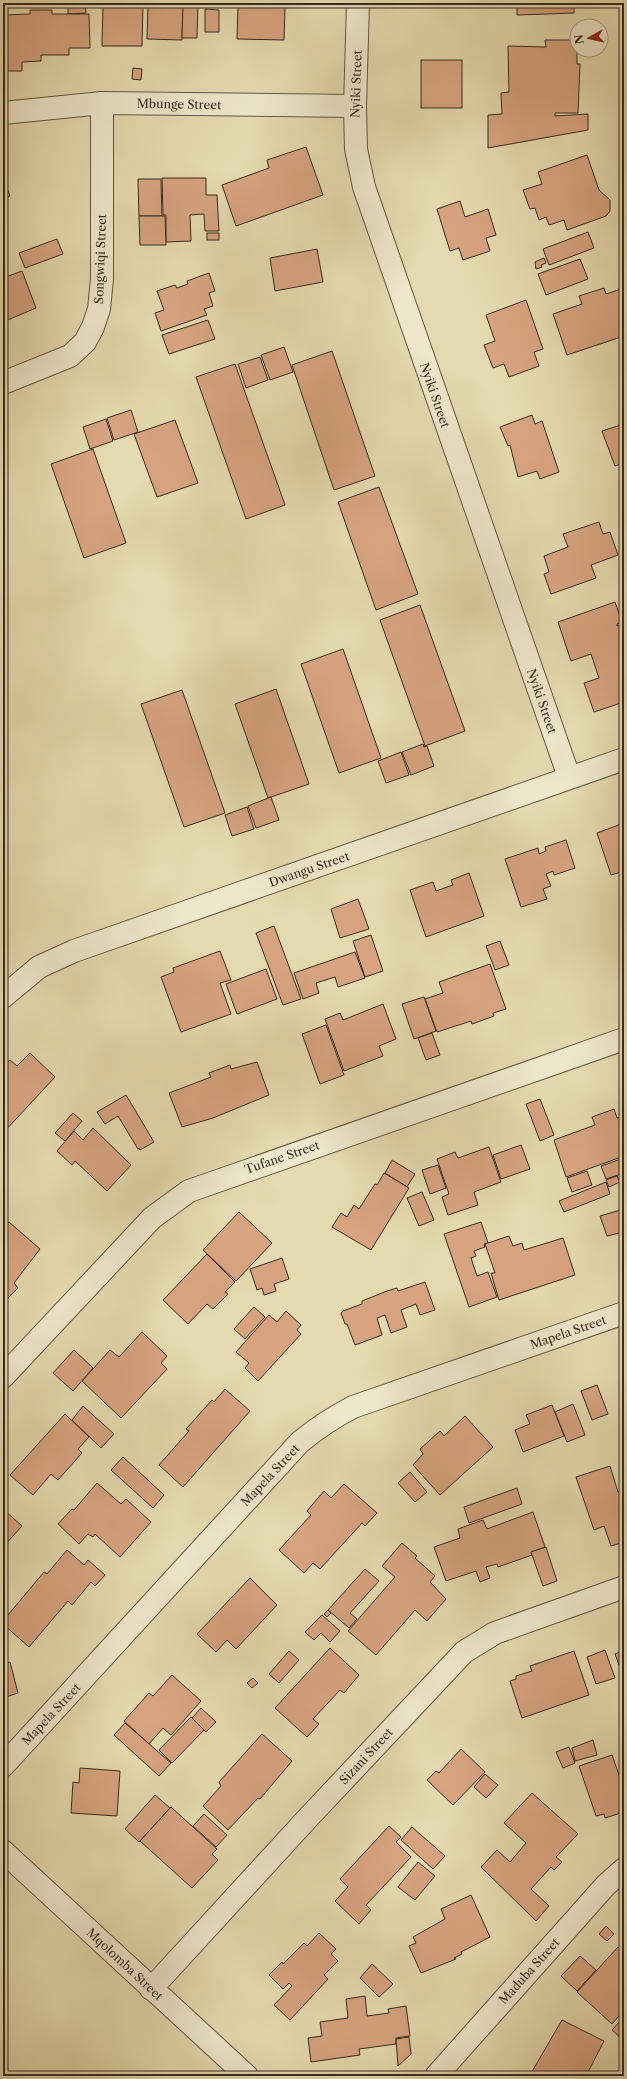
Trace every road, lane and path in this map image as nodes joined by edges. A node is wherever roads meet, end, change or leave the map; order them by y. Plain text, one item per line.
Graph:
1 (358, 3) edge
2 (102, 103) junction
3 (355, 106) junction
4 (3, 113) edge
5 (3, 383) edge
6 (624, 759) edge
7 (569, 778) junction
8 (3, 997) edge
9 (624, 1039) edge
10 (624, 1313) edge
11 (3, 1377) edge
12 (624, 1587) edge
13 (3, 1766) edge
14 (3, 1851) edge
15 (624, 1869) edge
16 (151, 1989) junction
17 (247, 2076) edge
18 (436, 2076) edge

1 - 3 street, Nyiki Street
2 - 3 street, Mbunge Street
2 - 4 street, Mbunge Street
2 - 5 street, Songwiqi Street
3 - 7 street, Nyiki Street
6 - 7 street, Dwangu Street
7 - 8 street, Dwangu Street
9 - 11 street, Tufane Street
10 - 13 street, Mapela Street
12 - 16 street, Sizani Street
14 - 16 street, Mqolomba Street
15 - 18 street, Maduba Street
16 - 17 street, Mqolomba Street

